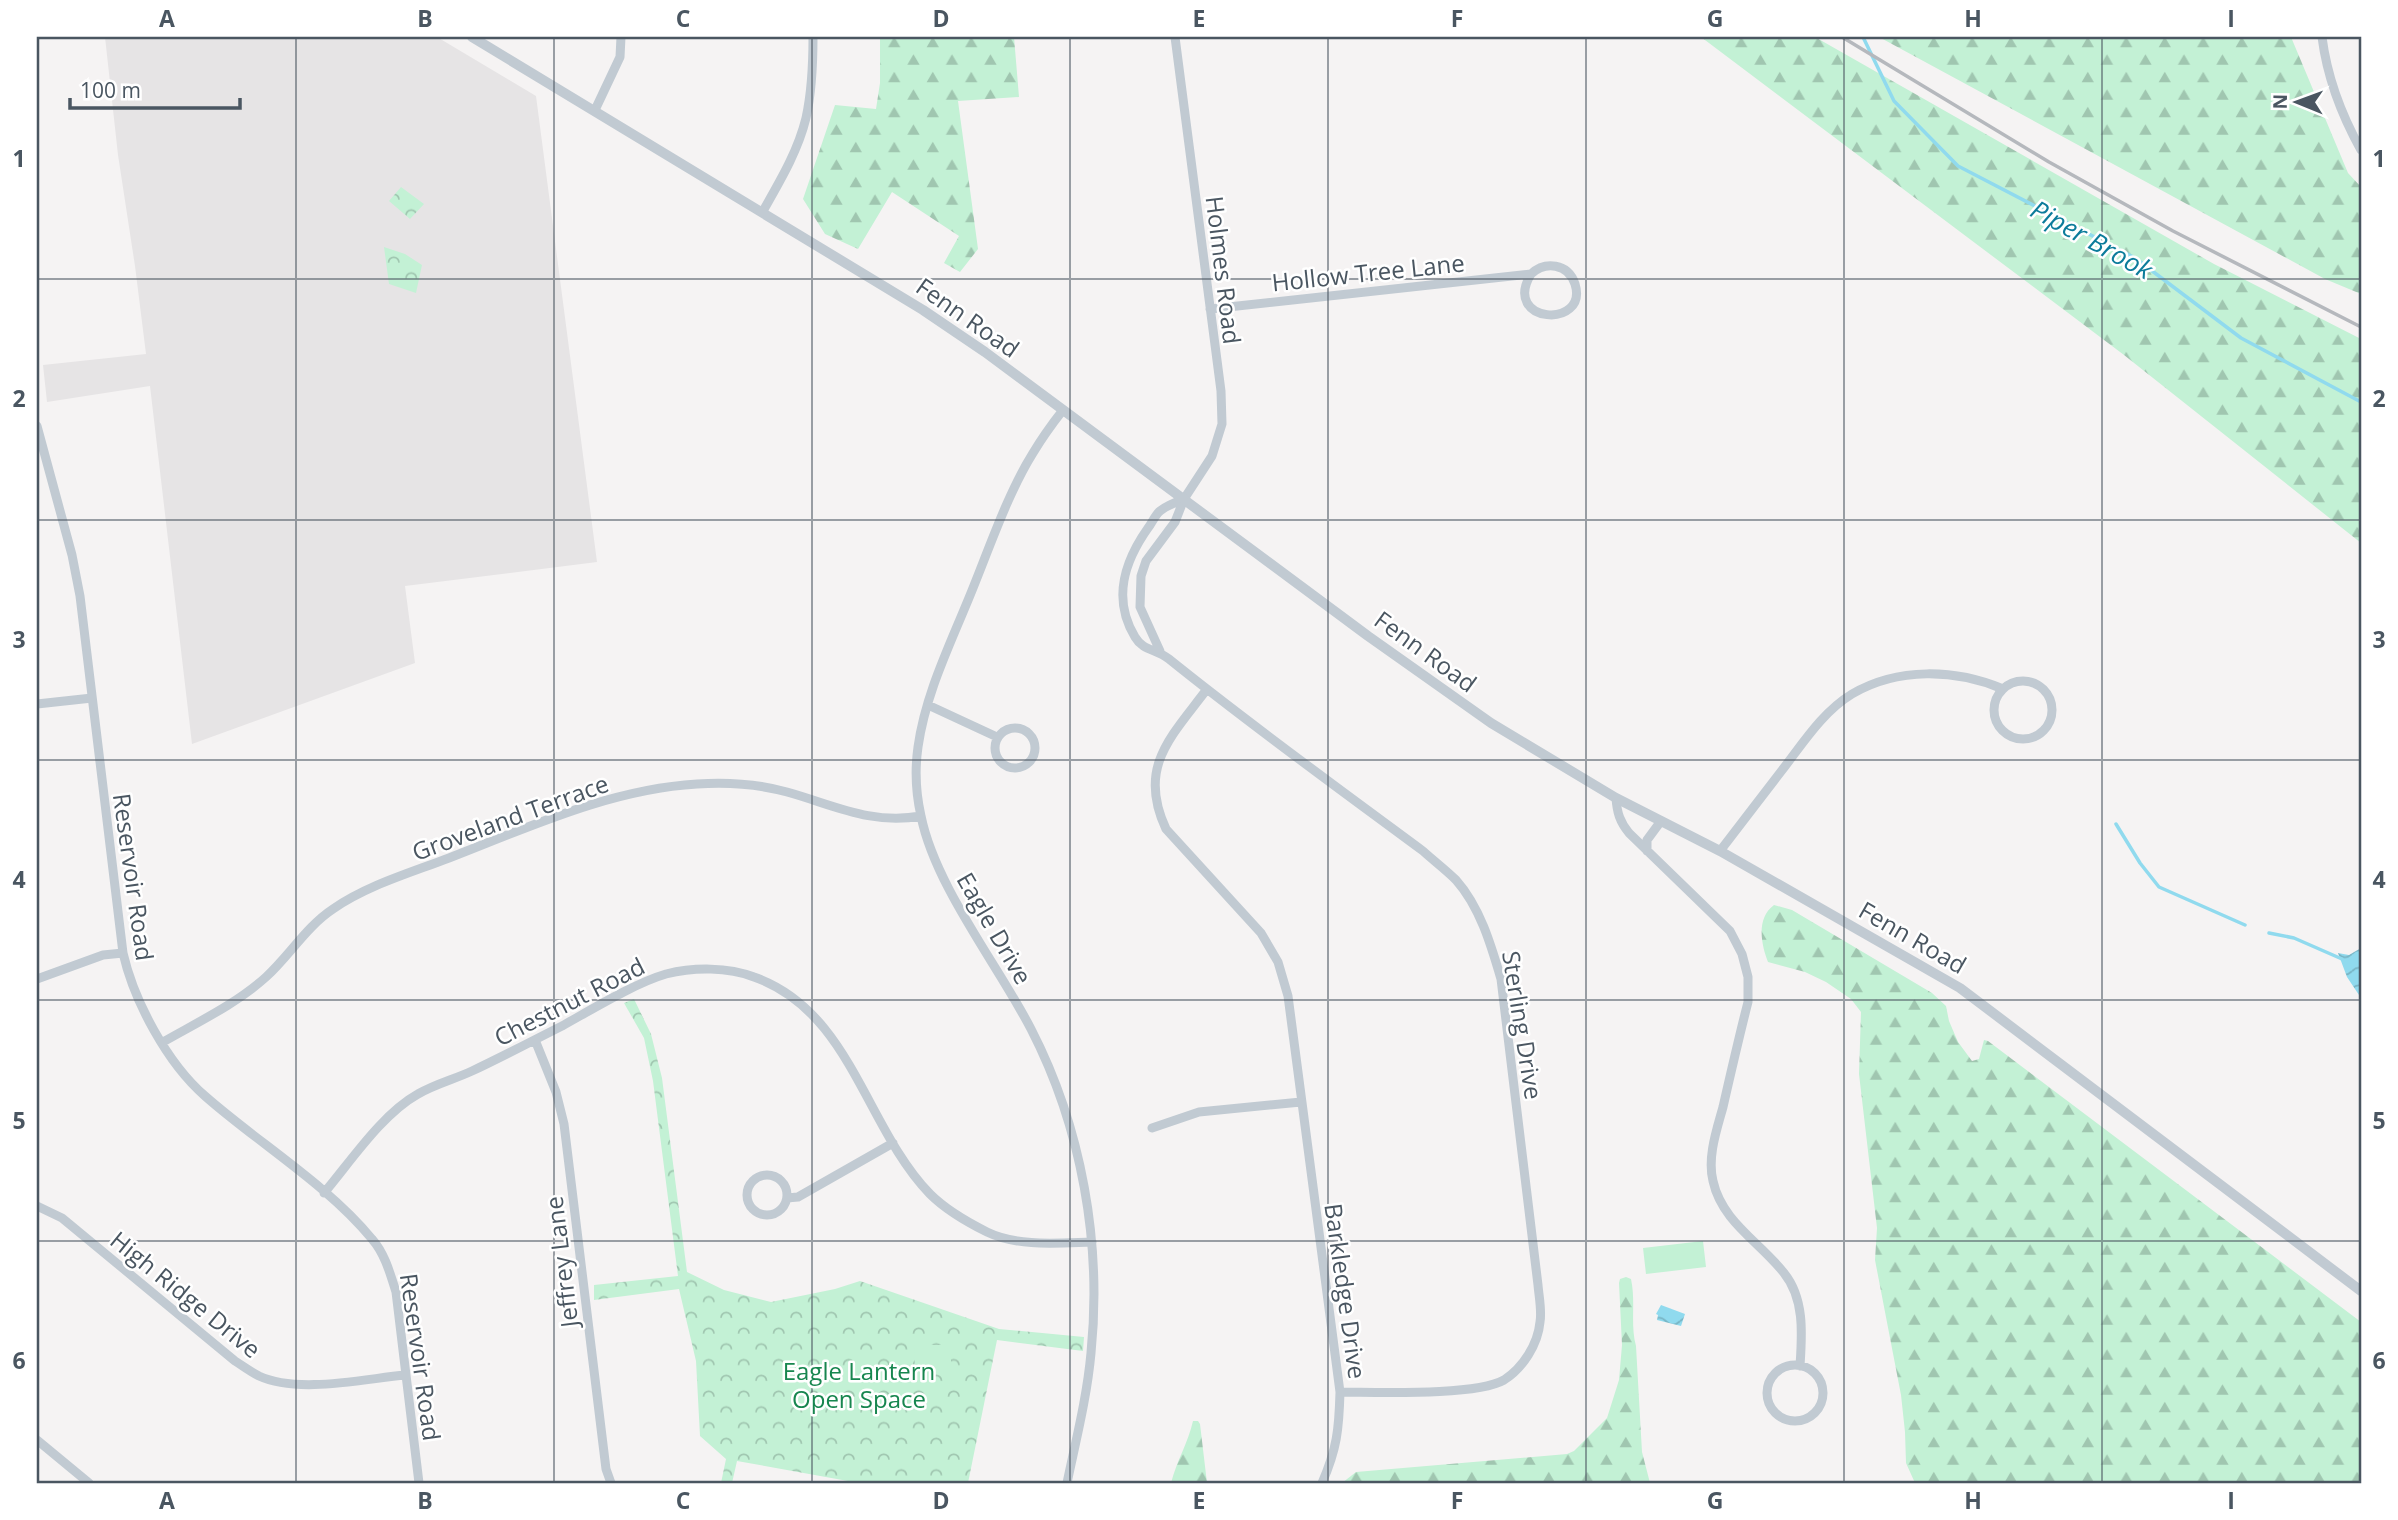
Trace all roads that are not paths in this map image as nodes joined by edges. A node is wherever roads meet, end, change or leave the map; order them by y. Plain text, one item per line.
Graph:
1 (472, 37) edge
2 (621, 37) edge
3 (813, 37) edge
4 (1175, 37) edge
5 (2322, 37) edge
6 (595, 110) junction
7 (2361, 150) edge
8 (763, 211) junction
9 (1531, 274) junction
10 (1210, 309) junction
11 (1062, 410) junction
12 (37, 426) edge
13 (1184, 499) junction
14 (1160, 651) junction
15 (2003, 689) junction
16 (1207, 690) junction
17 (92, 698) junction
18 (37, 704) edge
19 (928, 705) junction
20 (997, 737) junction
21 (1616, 798) junction
22 (920, 816) junction
23 (1661, 821) junction
24 (1647, 851) junction
25 (1720, 851) junction
26 (123, 953) junction
27 (37, 979) edge
28 (535, 1040) junction
29 (163, 1042) junction
30 (1301, 1102) junction
31 (1152, 1128) dead end
32 (893, 1143) junction
33 (324, 1193) junction
34 (787, 1198) junction
35 (37, 1206) edge
36 (1092, 1242) junction
37 (2361, 1291) edge
38 (1800, 1366) junction
39 (405, 1375) junction
40 (1340, 1392) junction
41 (37, 1440) edge
42 (89, 1483) edge
43 (419, 1483) edge
44 (611, 1483) edge
45 (1067, 1483) edge
46 (1322, 1483) edge

1 - 6 street, Fenn Road
2 - 6 street
3 - 8 street
4 - 10 street, Holmes Road
5 - 7 street
6 - 8 street, Fenn Road
8 - 11 street, Fenn Road
9 - 9 street, Hollow Tree Lane
9 - 10 street, Hollow Tree Lane
10 - 13 street, Holmes Road
11 - 13 street, Fenn Road
11 - 19 street, Eagle Drive
12 - 17 street, Reservoir Road
13 - 14 street, Sterling Drive
13 - 14 street, Sterling Drive
13 - 21 street, Fenn Road
14 - 16 street, Sterling Drive
15 - 15 street
15 - 25 street
16 - 30 street, Barkledge Drive
16 - 40 street, Sterling Drive
17 - 18 street
17 - 26 street, Reservoir Road
19 - 20 street
19 - 22 street, Eagle Drive
20 - 20 street
21 - 23 street, Fenn Road
21 - 24 street
22 - 29 street, Groveland Terrace
22 - 36 street, Eagle Drive
23 - 24 street
23 - 25 street, Fenn Road
24 - 38 street
25 - 37 street, Fenn Road
26 - 27 street
26 - 29 street, Reservoir Road
28 - 32 street, Chestnut Road
28 - 33 street, Chestnut Road
28 - 44 street, Jeffrey Lane
29 - 33 street, Reservoir Road
30 - 31 street
30 - 40 street, Barkledge Drive
32 - 34 street
32 - 36 street, Chestnut Road
33 - 39 street, Reservoir Road
34 - 34 street
35 - 39 street, High Ridge Drive
36 - 45 street, Eagle Drive
38 - 38 street
39 - 43 street, Reservoir Road
40 - 46 street, Barkledge Drive
41 - 42 street

